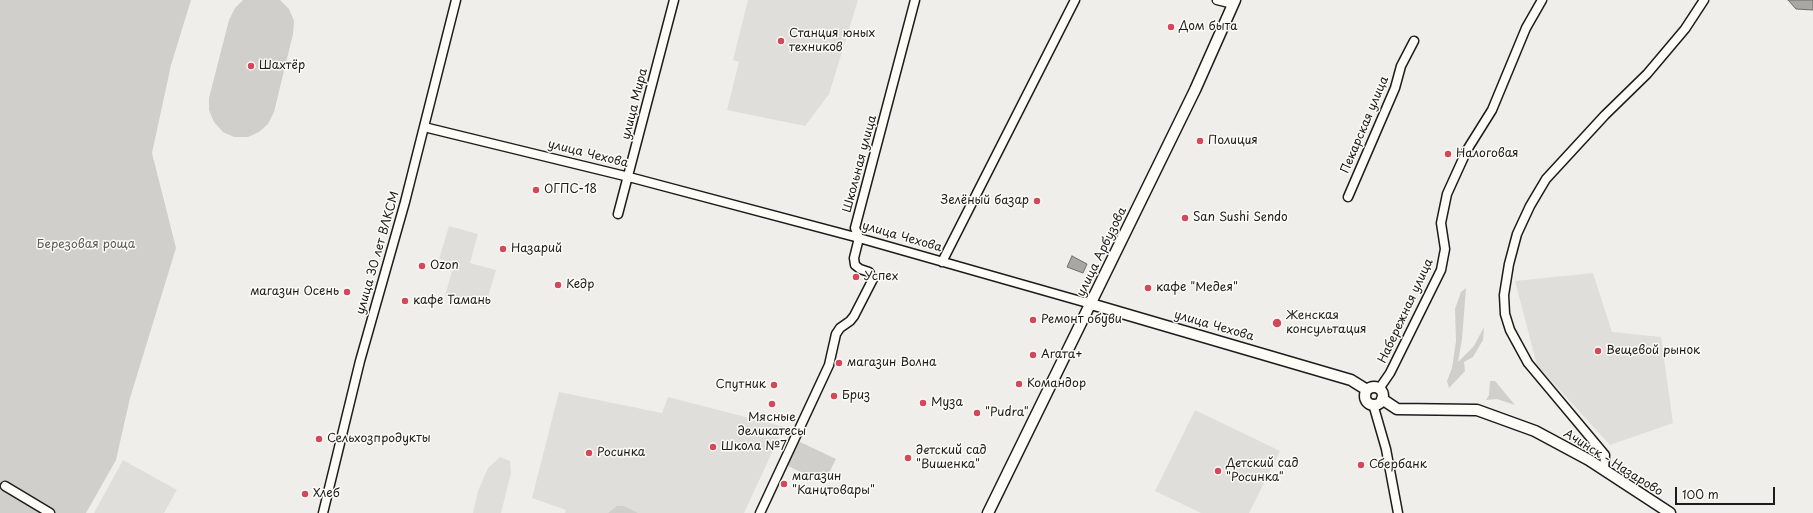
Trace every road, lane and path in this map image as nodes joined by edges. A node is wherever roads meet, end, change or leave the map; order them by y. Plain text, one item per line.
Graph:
1 (456, 0) edge
2 (674, 0) edge
3 (915, 0) edge
4 (1075, 0) edge
5 (1217, 0) edge
6 (1542, 0) edge
7 (1704, 0) edge
8 (1234, 2) edge
9 (1414, 42) dead end
10 (424, 127) junction
11 (629, 177) junction
12 (1348, 197) dead end
13 (618, 214) dead end
14 (859, 238) junction
15 (942, 262) junction
16 (1091, 304) junction
17 (1379, 389) junction
18 (1367, 390) junction
19 (1382, 399) junction
20 (1373, 404) junction
21 (1604, 469) junction
22 (5, 486) dead end
23 (50, 513) edge
24 (323, 513) edge
25 (760, 513) edge
26 (988, 513) edge
27 (1398, 513) edge
28 (1670, 513) edge

1 - 10 street, улица 30 лет ВЛКСМ
2 - 11 street, улица Мира
3 - 14 street, Школьная улица
4 - 15 street
5 - 8 street
6 - 17 street, Набережная улица
7 - 21 street
8 - 16 street, улица Арбузова
9 - 12 street, Пекарская улица
10 - 11 street, улица Чехова
10 - 24 street, улица 30 лет ВЛКСМ
11 - 13 street, улица Мира
11 - 14 street, улица Чехова
14 - 15 street, улица Чехова
14 - 25 street, Школьная улица
15 - 16 street, улица Чехова
16 - 18 street, улица Чехова
16 - 26 street, улица Арбузова
17 - 18 street
17 - 19 street
18 - 20 street
19 - 20 street
19 - 21 street, Ачинск - Назарово
20 - 27 street
21 - 28 street, Ачинск - Назарово
22 - 23 street

